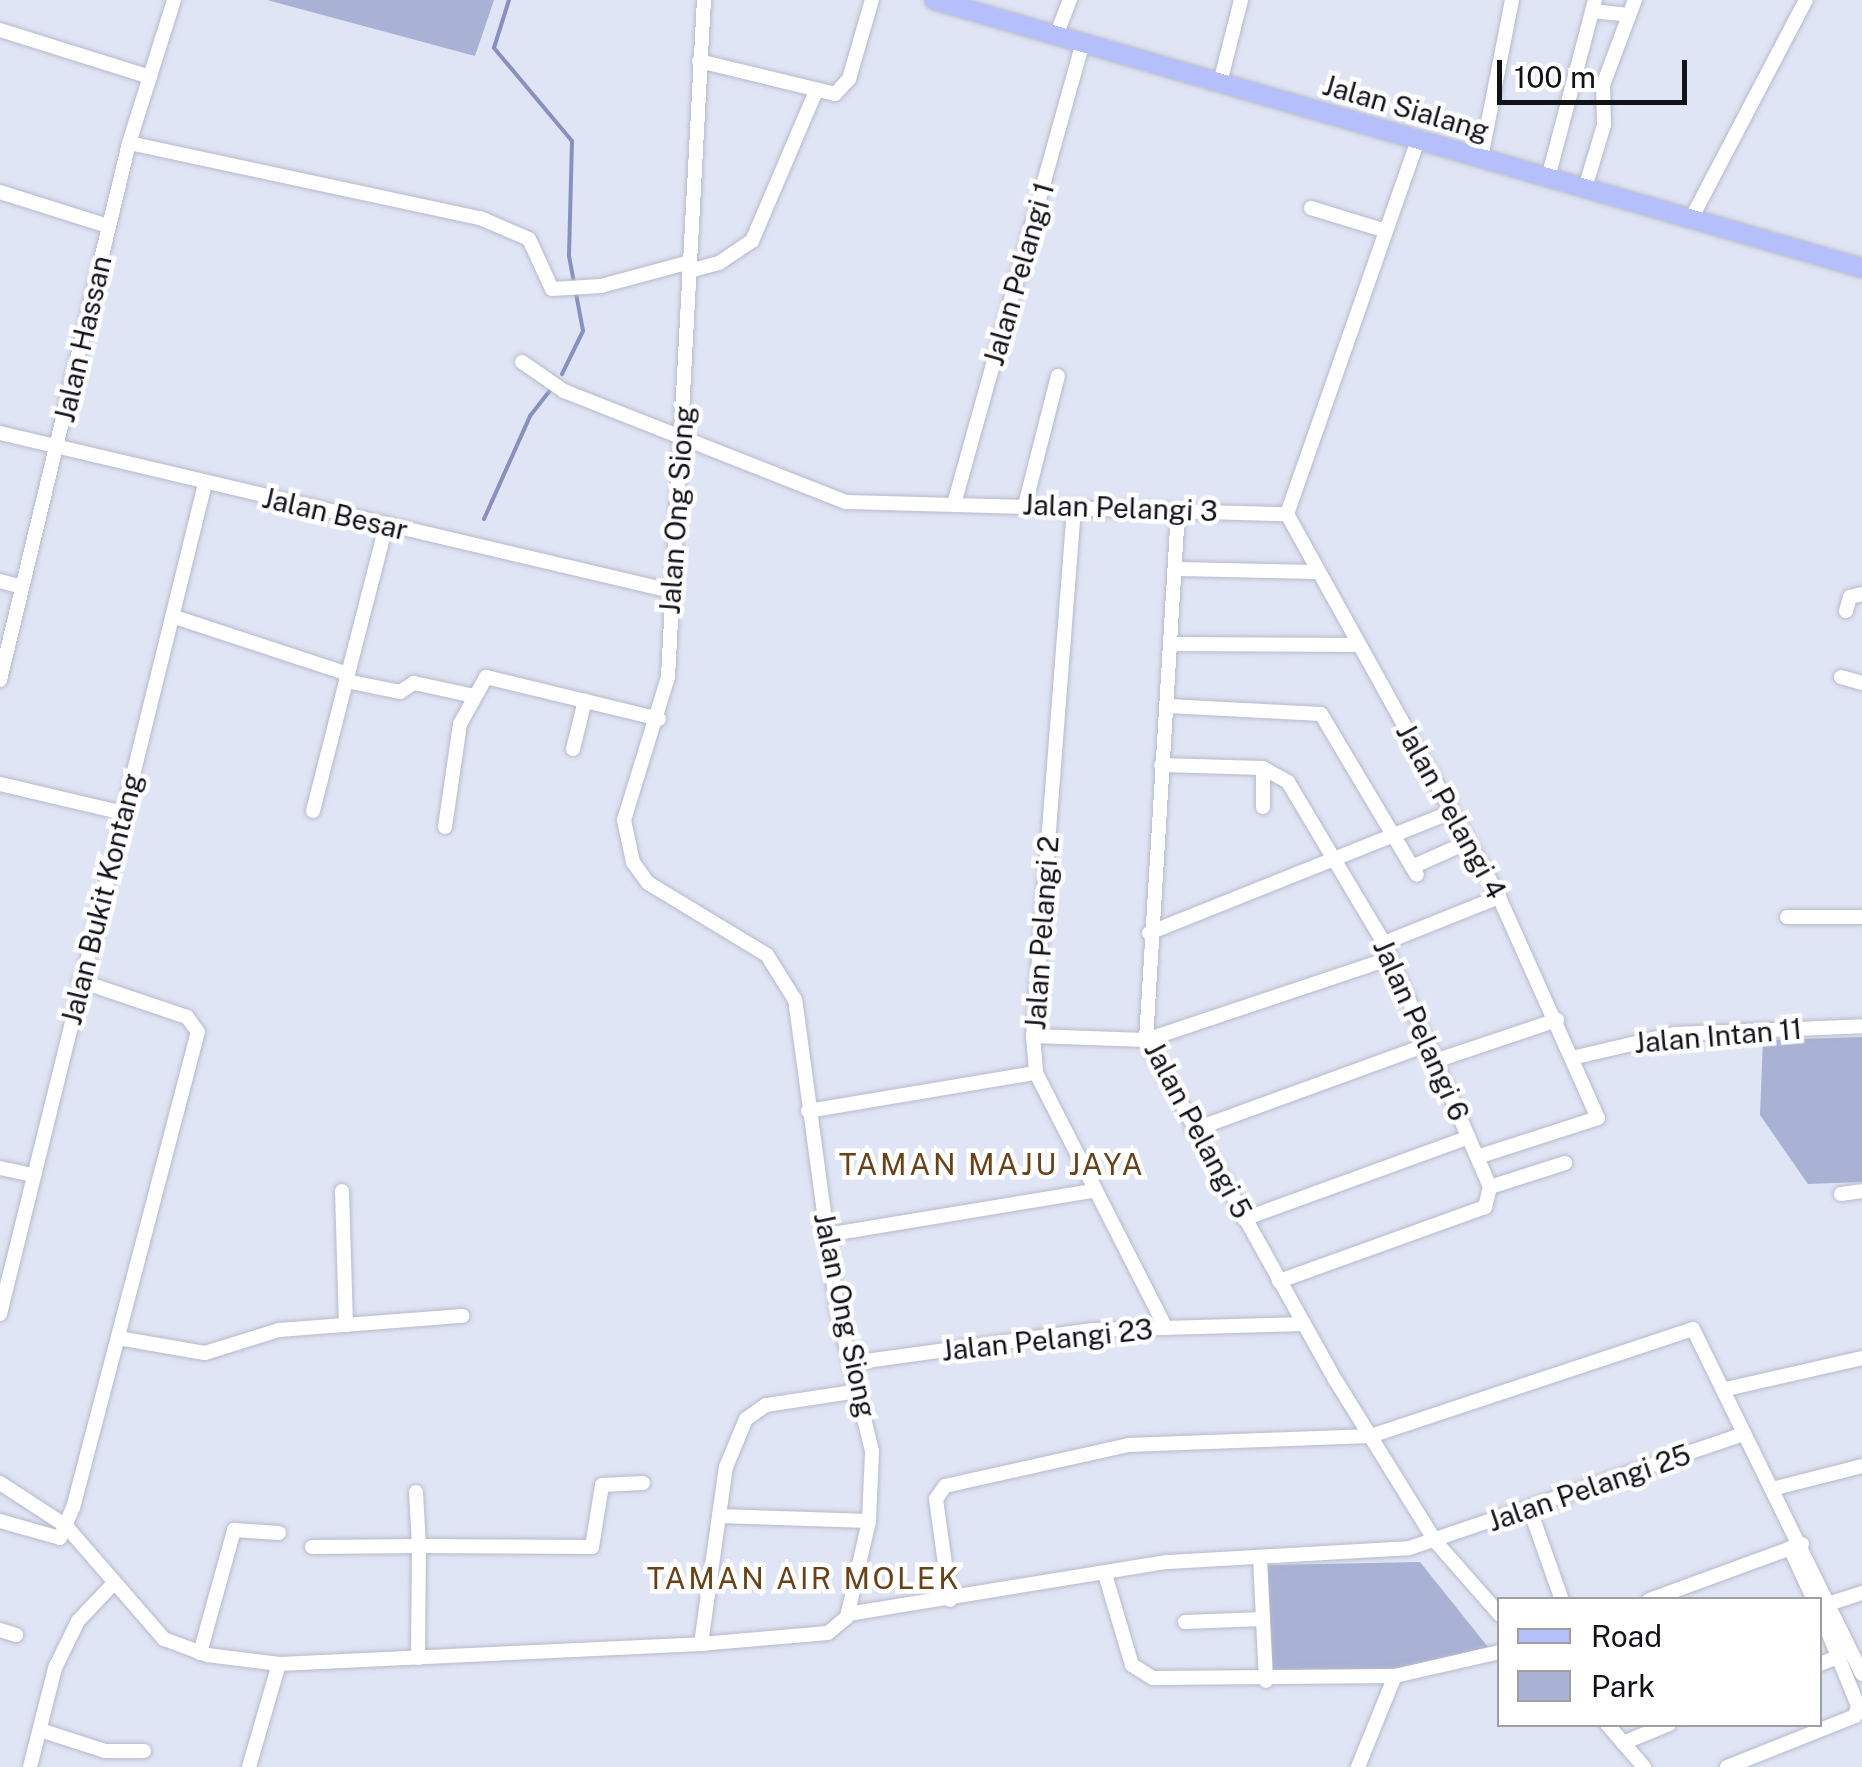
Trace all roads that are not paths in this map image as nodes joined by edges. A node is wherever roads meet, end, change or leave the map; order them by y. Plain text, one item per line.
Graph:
1 (174, 0) edge
2 (704, 0) edge
3 (872, 0) edge
4 (935, 0) edge
5 (1070, 0) edge
6 (1241, 0) edge
7 (1512, 0) edge
8 (1635, 0) edge
9 (1806, 0) edge
10 (1593, 5) edge
11 (1629, 15) junction
12 (0, 30) edge
13 (1056, 36) junction
14 (1083, 43) junction
15 (699, 61) junction
16 (150, 77) junction
17 (1220, 83) junction
18 (815, 93) junction
19 (1418, 140) junction
20 (130, 143) junction
21 (1480, 158) junction
22 (1548, 178) junction
23 (1584, 188) junction
24 (0, 192) edge
25 (1311, 208) dead end
26 (1692, 219) junction
27 (108, 226) junction
28 (1386, 231) junction
29 (689, 267) junction
30 (1862, 268) edge
31 (522, 362) dead end
32 (1058, 376) dead end
33 (0, 433) edge
34 (682, 440) junction
35 (59, 446) junction
36 (206, 484) junction
37 (954, 504) junction
38 (1024, 505) junction
39 (1074, 508) junction
40 (1178, 510) junction
41 (1287, 514) junction
42 (386, 526) junction
43 (1175, 569) junction
44 (1319, 572) junction
45 (0, 581) edge
46 (22, 587) junction
47 (670, 591) junction
48 (1862, 594) edge
49 (1846, 611) dead end
50 (174, 617) junction
51 (1171, 644) junction
52 (1360, 645) junction
53 (347, 678) junction
54 (1840, 678) dead end
55 (0, 680) edge
56 (1862, 684) edge
57 (474, 696) junction
58 (586, 700) junction
59 (1168, 706) junction
60 (660, 719) junction
61 (573, 749) dead end
62 (1161, 765) junction
63 (1263, 768) junction
64 (0, 784) edge
65 (1263, 807) dead end
66 (313, 811) dead end
67 (1451, 812) junction
68 (124, 813) junction
69 (445, 827) dead end
70 (1394, 836) junction
71 (1468, 842) junction
72 (1338, 859) junction
73 (1499, 897) junction
74 (1787, 917) dead end
75 (1862, 917) edge
76 (1149, 933) junction
77 (1384, 943) junction
78 (1391, 958) junction
79 (80, 981) junction
80 (1556, 1020) junction
81 (1862, 1026) edge
82 (1032, 1036) junction
83 (1146, 1040) junction
84 (1429, 1044) junction
85 (1576, 1058) junction
86 (1435, 1061) junction
87 (1036, 1072) junction
88 (808, 1110) junction
89 (1193, 1130) junction
90 (1469, 1137) junction
91 (1477, 1157) junction
92 (1566, 1163) dead end
93 (0, 1168) edge
94 (34, 1176) junction
95 (1490, 1188) junction
96 (1093, 1190) junction
97 (342, 1191) dead end
98 (1862, 1191) edge
99 (1841, 1194) dead end
100 (1244, 1219) junction
101 (826, 1235) junction
102 (1280, 1281) junction
103 (0, 1314) edge
104 (462, 1316) dead end
105 (1304, 1324) junction
106 (346, 1325) junction
107 (1166, 1328) junction
108 (118, 1338) junction
109 (1862, 1358) edge
110 (851, 1363) junction
111 (1726, 1389) junction
112 (859, 1390) junction
113 (1743, 1434) junction
114 (1371, 1436) junction
115 (1862, 1466) edge
116 (0, 1483) edge
117 (643, 1483) dead end
118 (1772, 1490) junction
119 (416, 1492) dead end
120 (1529, 1508) junction
121 (719, 1516) junction
122 (0, 1520) edge
123 (869, 1521) junction
124 (66, 1526) junction
125 (279, 1533) dead end
126 (1436, 1542) junction
127 (419, 1546) junction
128 (1796, 1546) junction
129 (312, 1547) dead end
130 (1260, 1558) junction
131 (1105, 1574) junction
132 (114, 1584) junction
133 (1862, 1593) edge
134 (1561, 1597) edge
135 (1657, 1597) edge
136 (1813, 1597) edge
137 (1820, 1597) edge
138 (950, 1600) junction
139 (1825, 1608) edge
140 (1497, 1613) edge
141 (848, 1614) junction
142 (1263, 1618) junction
143 (1184, 1622) dead end
144 (0, 1630) edge
145 (16, 1635) dead end
146 (701, 1644) junction
147 (200, 1653) junction
148 (1497, 1653) edge
149 (1837, 1657) junction
150 (418, 1658) junction
151 (1822, 1663) edge
152 (280, 1664) junction
153 (1862, 1674) edge
154 (1395, 1676) junction
155 (1266, 1680) junction
156 (1610, 1727) edge
157 (1662, 1727) edge
158 (40, 1730) junction
159 (1624, 1742) junction
160 (144, 1751) dead end
161 (30, 1767) edge
162 (250, 1767) edge
163 (1358, 1767) edge
164 (1644, 1767) edge
165 (1728, 1767) edge

1 - 16 street, Jalan Hassan
2 - 15 street, Jalan Ong Siong
3 - 18 street
4 - 13 main road, Jalan Sialang
5 - 13 street
6 - 17 street
7 - 21 street
8 - 11 street
9 - 26 street
10 - 11 street
10 - 22 street
11 - 23 street
12 - 16 street
13 - 14 main road, Jalan Sialang
14 - 17 main road, Jalan Sialang
14 - 37 street, Jalan Pelangi 1
15 - 18 street
15 - 29 street, Jalan Ong Siong
16 - 20 street, Jalan Hassan
17 - 19 main road, Jalan Sialang
18 - 29 street
19 - 21 main road, Jalan Sialang
19 - 28 street
20 - 27 street, Jalan Hassan
20 - 29 street
21 - 22 main road, Jalan Sialang
22 - 23 main road, Jalan Sialang
23 - 26 main road, Jalan Sialang
24 - 27 street
25 - 28 street
26 - 30 main road, Jalan Sialang
27 - 35 street, Jalan Hassan
28 - 41 street
29 - 34 street, Jalan Ong Siong
31 - 34 street, Jalan Pelangi 3
32 - 38 street
33 - 35 street, Jalan Besar
34 - 37 street, Jalan Pelangi 3
34 - 47 street, Jalan Ong Siong
35 - 36 street, Jalan Besar
35 - 46 street, Jalan Hassan
36 - 42 street, Jalan Besar
36 - 50 street, Jalan Bukit Kontang
37 - 38 street, Jalan Pelangi 3
38 - 39 street, Jalan Pelangi 3
39 - 40 street, Jalan Pelangi 3
39 - 82 street, Jalan Pelangi 2
40 - 41 street, Jalan Pelangi 3
40 - 43 street, Jalan Pelangi 5
41 - 44 street, Jalan Pelangi 4
42 - 47 street, Jalan Besar
42 - 53 street
43 - 44 street
43 - 51 street, Jalan Pelangi 5
44 - 52 street, Jalan Pelangi 4
45 - 46 street
46 - 55 street, Jalan Hassan
47 - 60 street, Jalan Ong Siong
48 - 49 street
50 - 53 street
50 - 68 street, Jalan Bukit Kontang
51 - 52 street
51 - 59 street, Jalan Pelangi 5
52 - 67 street, Jalan Pelangi 4
53 - 57 street
53 - 66 street
54 - 56 street
57 - 58 street
57 - 69 street
58 - 60 street
58 - 61 street
59 - 62 street, Jalan Pelangi 5
59 - 70 street
60 - 88 street, Jalan Ong Siong
62 - 63 street
62 - 76 street, Jalan Pelangi 5
63 - 65 street
63 - 72 street, Jalan Pelangi 6
64 - 68 street
67 - 70 street
67 - 71 street, Jalan Pelangi 4
68 - 79 street, Jalan Bukit Kontang
70 - 71 street
70 - 72 street
71 - 73 street, Jalan Pelangi 4
72 - 76 street
72 - 77 street, Jalan Pelangi 6
73 - 77 street
73 - 80 street, Jalan Pelangi 4
74 - 75 street
76 - 83 street, Jalan Pelangi 5
77 - 78 street, Jalan Pelangi 6
78 - 83 street
78 - 84 street, Jalan Pelangi 6
79 - 94 street, Jalan Bukit Kontang
79 - 108 street
80 - 85 street, Jalan Pelangi 4
80 - 86 street
81 - 85 street, Jalan Intan 11
82 - 83 street
82 - 87 street, Jalan Pelangi 2
83 - 89 street, Jalan Pelangi 5
84 - 86 street, Jalan Pelangi 6
84 - 89 street
85 - 91 street, Jalan Pelangi 4
86 - 90 street, Jalan Pelangi 6
87 - 88 street
87 - 96 street, Jalan Pelangi 2
88 - 101 street, Jalan Ong Siong
89 - 100 street, Jalan Pelangi 5
90 - 91 street, Jalan Pelangi 6
90 - 100 street
91 - 95 street, Jalan Pelangi 6
92 - 95 street
93 - 94 street
94 - 103 street, Jalan Bukit Kontang
95 - 102 street
96 - 101 street
96 - 107 street, Jalan Pelangi 2
97 - 106 street
98 - 99 street
100 - 102 street, Jalan Pelangi 5
101 - 110 street, Jalan Ong Siong
102 - 105 street, Jalan Pelangi 5
104 - 106 street
105 - 107 street, Jalan Pelangi 23
105 - 114 street, Jalan Pelangi 5
106 - 108 street
107 - 110 street, Jalan Pelangi 23
108 - 124 street
109 - 111 street
110 - 112 street, Jalan Ong Siong
111 - 113 street
111 - 114 street
112 - 121 street
112 - 123 street, Jalan Ong Siong
113 - 118 street
113 - 120 street, Jalan Pelangi 25
114 - 126 street, Jalan Pelangi 5
114 - 138 street
115 - 118 street
116 - 124 street
117 - 127 street
118 - 128 street
119 - 127 street
120 - 126 street, Jalan Pelangi 25
120 - 134 street
121 - 123 street
121 - 146 street
122 - 124 street
123 - 141 street, Jalan Ong Siong
124 - 132 street
125 - 147 street
126 - 130 street, Jalan Pelangi 25
126 - 140 street, Jalan Pelangi 5
127 - 129 street
127 - 150 street
128 - 135 street
128 - 136 street
128 - 137 street
130 - 131 street, Jalan Pelangi 25
130 - 142 street
131 - 138 street, Jalan Pelangi 25
131 - 155 street
132 - 147 street
132 - 158 street
133 - 139 street
138 - 141 street, Jalan Pelangi 25
139 - 149 street
139 - 153 street
141 - 146 street
142 - 143 street
142 - 155 street
144 - 145 street
146 - 150 street
147 - 152 street
148 - 154 street
149 - 151 street
149 - 165 street
150 - 152 street
152 - 162 street
154 - 155 street
154 - 163 street
156 - 159 street
157 - 159 street
158 - 160 street
158 - 161 street
159 - 164 street

